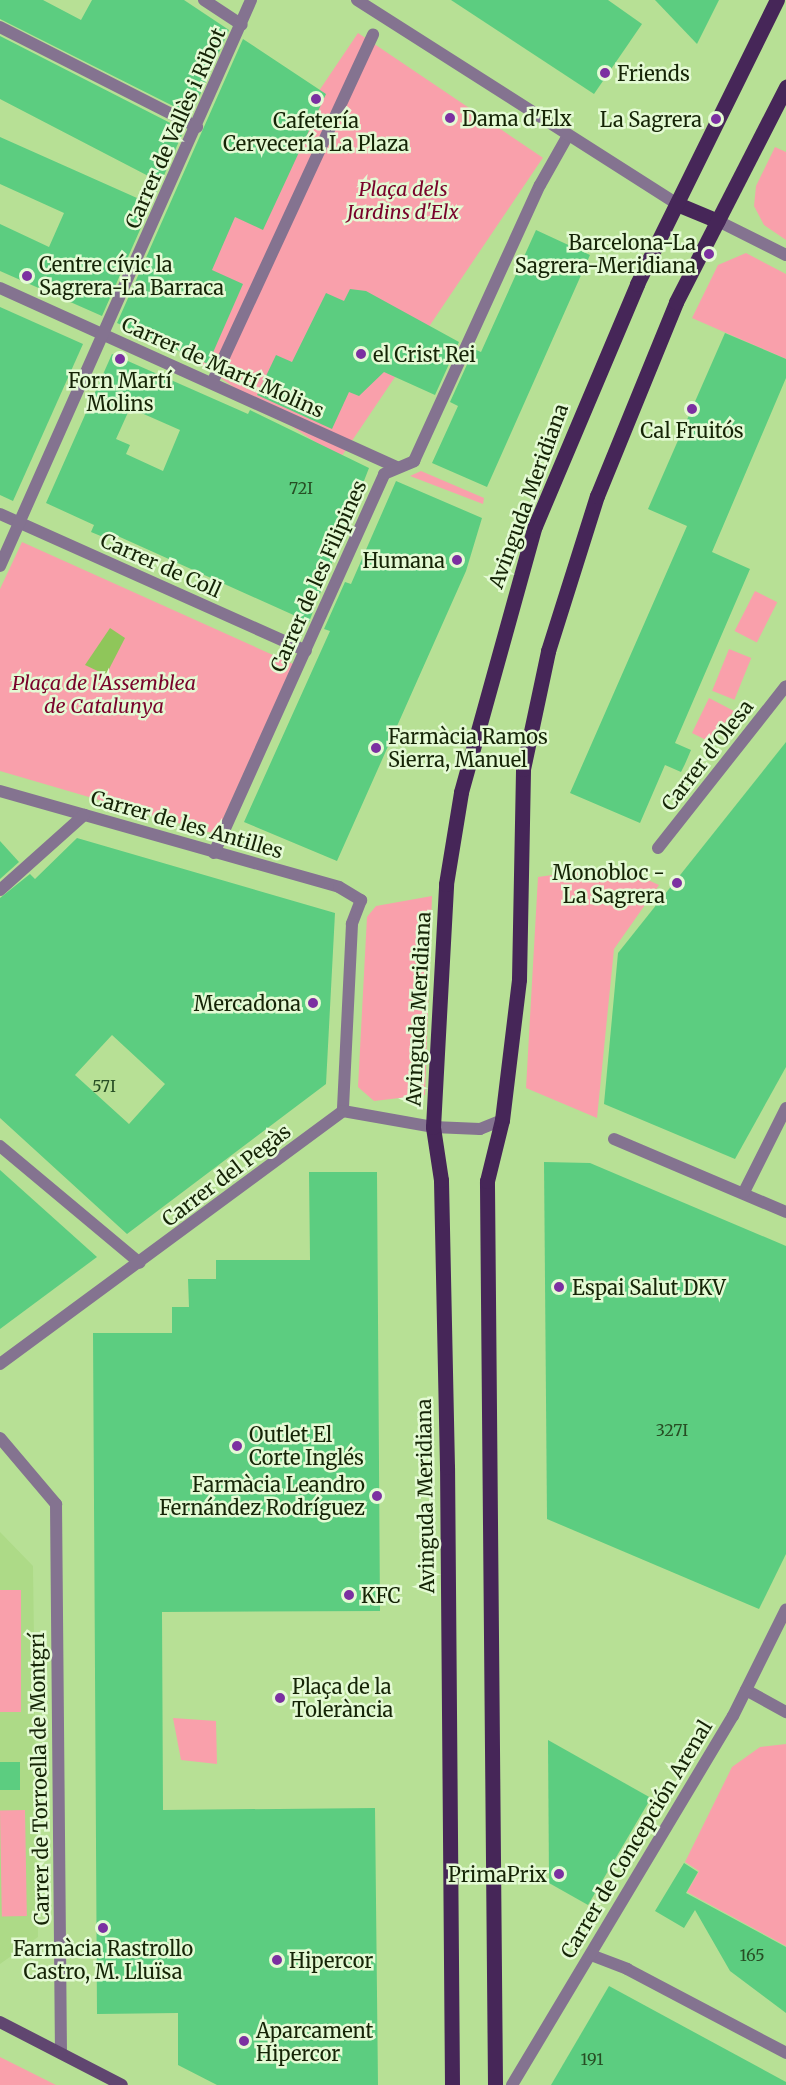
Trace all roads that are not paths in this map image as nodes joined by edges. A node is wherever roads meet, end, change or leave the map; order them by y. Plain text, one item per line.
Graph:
1 (204, 0) edge
2 (251, 0) edge
3 (357, 0) edge
4 (777, 0) edge
5 (242, 25) junction
6 (0, 27) edge
7 (374, 34) dead end
8 (786, 87) edge
9 (198, 127) junction
10 (567, 137) junction
11 (677, 204) junction
12 (718, 221) junction
13 (786, 255) edge
14 (0, 288) edge
15 (106, 335) junction
16 (212, 383) junction
17 (397, 467) junction
18 (0, 514) edge
19 (19, 523) junction
20 (0, 566) edge
21 (306, 651) junction
22 (786, 686) edge
23 (0, 791) edge
24 (84, 816) junction
25 (658, 848) dead end
26 (214, 853) junction
27 (0, 890) edge
28 (786, 1108) edge
29 (343, 1111) junction
30 (502, 1120) junction
31 (433, 1127) junction
32 (614, 1138) dead end
33 (0, 1146) edge
34 (744, 1192) junction
35 (786, 1212) edge
36 (140, 1263) junction
37 (0, 1364) edge
38 (0, 1438) edge
39 (786, 1610) edge
40 (746, 1690) junction
41 (786, 1712) edge
42 (591, 1955) junction
43 (0, 2022) edge
44 (61, 2053) junction
45 (786, 2053) edge
46 (122, 2085) edge
47 (452, 2085) edge
48 (495, 2085) edge
49 (512, 2085) edge

1 - 5 street
2 - 5 street, Carrer de Vallès i Ribot
3 - 10 street
4 - 11 main road, Avinguda Meridiana
5 - 9 street, Carrer de Vallès i Ribot
6 - 9 street
7 - 16 street
8 - 12 main road
9 - 15 street, Carrer de Vallès i Ribot
10 - 11 street
10 - 17 street, Carrer de les Filipines
11 - 12 main road
11 - 31 main road, Avinguda Meridiana
12 - 13 street
12 - 30 main road
14 - 15 street, Carrer de Martí Molins
15 - 16 street, Carrer de Martí Molins
15 - 19 street, Carrer de Vallès i Ribot
16 - 17 street, Carrer de Martí Molins
17 - 21 street, Carrer de les Filipines
18 - 19 street, Carrer de Coll
19 - 20 street, Carrer de Vallès i Ribot
19 - 21 street, Carrer de Coll
21 - 26 street, Carrer de les Filipines
22 - 25 street, Carrer d'Olesa
23 - 24 street, Carrer de les Antilles
24 - 26 street, Carrer de les Antilles
24 - 27 street
26 - 29 street, Carrer de les Antilles
28 - 34 street
29 - 31 street
29 - 36 street, Carrer del Pegàs
30 - 31 street
30 - 48 main road
31 - 47 main road, Avinguda Meridiana
32 - 34 street
33 - 36 street
34 - 35 street
36 - 37 street, Carrer del Pegàs
38 - 44 street, Carrer de Torroella de Montgrí
39 - 40 street, Carrer de Concepción Arenal
40 - 41 street
40 - 42 street, Carrer de Concepción Arenal
42 - 45 street
42 - 49 street, Carrer de Concepción Arenal
43 - 44 main road
44 - 46 main road

